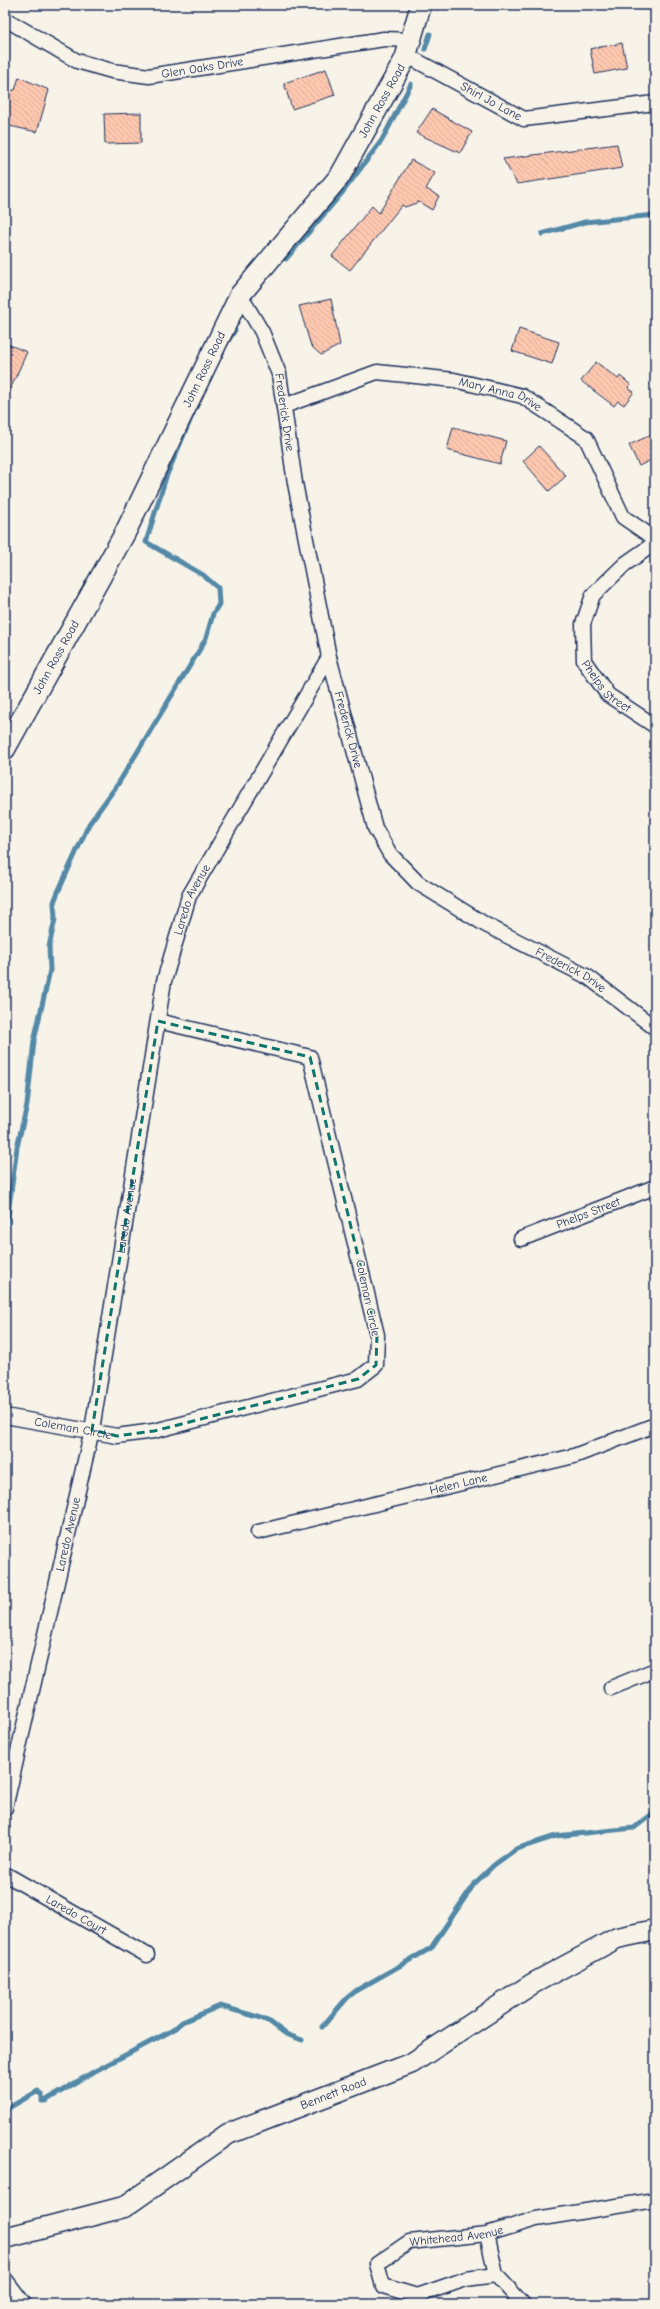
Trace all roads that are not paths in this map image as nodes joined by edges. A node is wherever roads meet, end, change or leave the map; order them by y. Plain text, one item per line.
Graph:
1 (421, 5) edge
2 (5, 19) edge
3 (409, 47) junction
4 (655, 103) edge
5 (240, 294) junction
6 (284, 406) junction
7 (655, 541) edge
8 (329, 656) junction
9 (655, 726) edge
10 (5, 749) edge
11 (158, 1020) junction
12 (655, 1028) edge
13 (655, 1187) edge
14 (521, 1239) dead end
15 (5, 1416) edge
16 (655, 1425) edge
17 (92, 1430) junction
18 (258, 1532) dead end
19 (655, 1670) edge
20 (611, 1688) dead end
21 (5, 1808) edge
22 (5, 1874) edge
23 (655, 1930) edge
24 (147, 1955) dead end
25 (655, 2200) edge
26 (487, 2234) junction
27 (5, 2238) edge
28 (496, 2275) junction
29 (5, 2279) edge
30 (24, 2304) edge
31 (523, 2304) edge

1 - 3 street, John Ross Road
2 - 3 street, Glen Oaks Drive
3 - 4 street, Shirl Jo Lane
3 - 5 street, John Ross Road
5 - 6 street, Frederick Drive
5 - 10 street, John Ross Road
6 - 7 street, Mary Anna Drive
6 - 8 street, Frederick Drive
7 - 9 street, Phelps Street
8 - 11 street, Laredo Avenue
8 - 12 street, Frederick Drive
11 - 17 street, Laredo Avenue
11 - 17 street, Coleman Circle
13 - 14 street, Phelps Street
15 - 17 street, Coleman Circle
16 - 18 street, Helen Lane
17 - 21 street, Laredo Avenue
19 - 20 street
22 - 24 street, Laredo Court
23 - 27 street, Bennett Road
25 - 26 street, Whitehead Avenue
26 - 28 street
26 - 28 street, Whitehead Avenue
28 - 31 street
29 - 30 street

